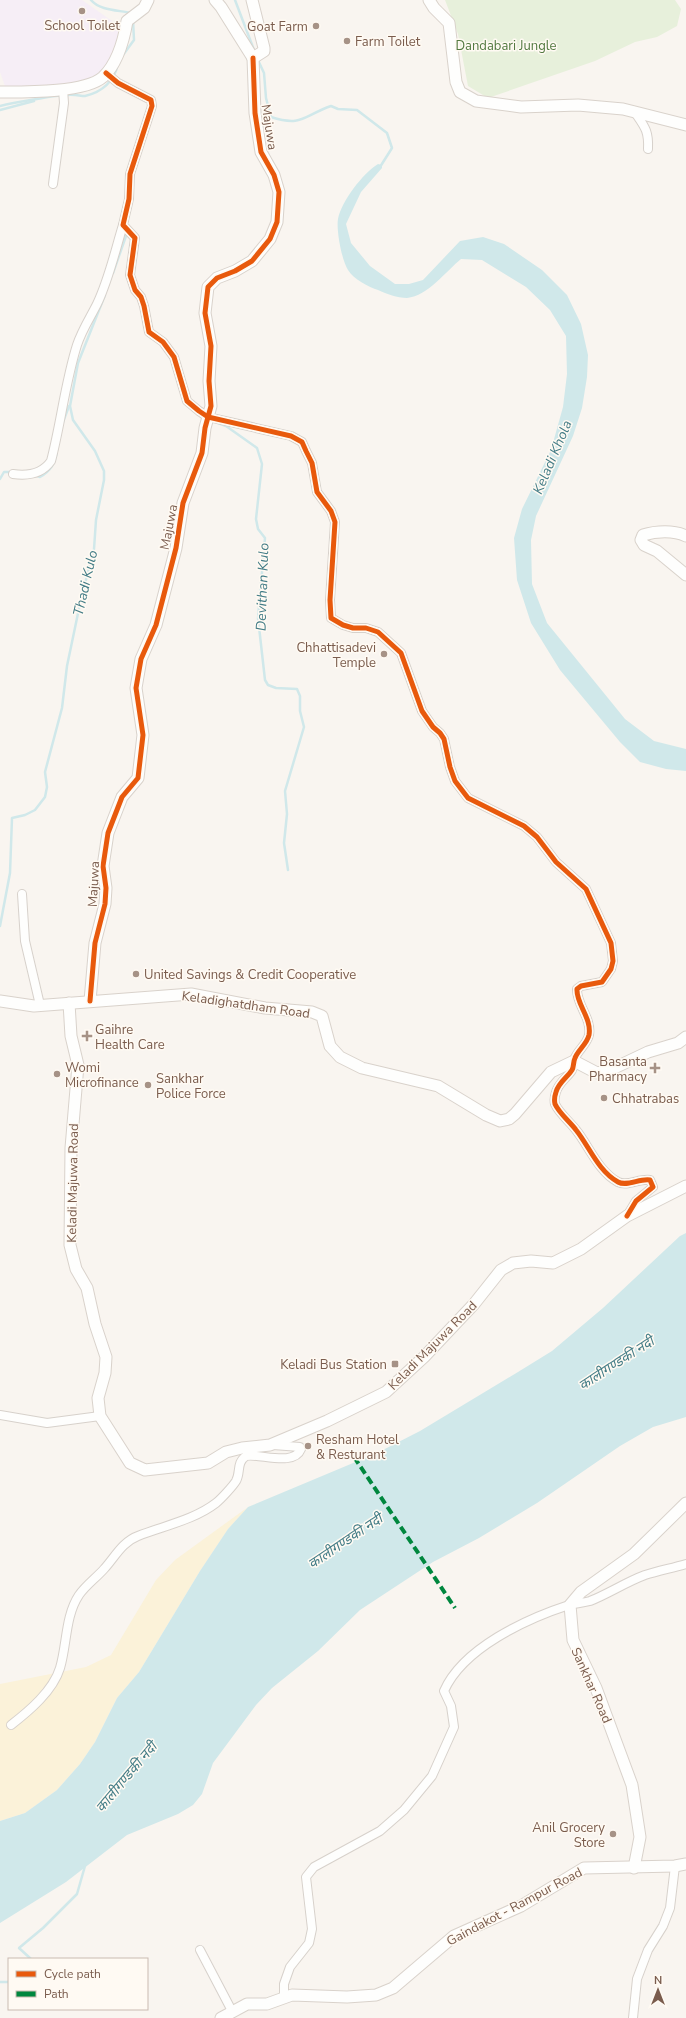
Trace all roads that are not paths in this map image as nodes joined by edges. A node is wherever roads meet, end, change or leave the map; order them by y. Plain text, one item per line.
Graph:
1 (148, 0) edge
2 (215, 0) edge
3 (252, 0) edge
4 (429, 0) edge
5 (253, 58) junction
6 (108, 75) junction
7 (63, 89) junction
8 (0, 92) edge
9 (634, 111) junction
10 (686, 125) edge
11 (648, 149) dead end
12 (53, 184) dead end
13 (124, 227) junction
14 (208, 417) junction
15 (13, 474) dead end
16 (686, 536) edge
17 (686, 576) edge
18 (22, 894) dead end
19 (90, 1001) junction
20 (0, 1002) edge
21 (69, 1003) junction
22 (40, 1005) junction
23 (686, 1037) edge
24 (574, 1061) junction
25 (686, 1187) edge
26 (627, 1216) junction
27 (0, 1415) edge
28 (100, 1416) junction
29 (270, 1445) junction
30 (686, 1503) edge
31 (686, 1564) edge
32 (570, 1605) junction
33 (11, 1725) dead end
34 (681, 1865) edge
35 (634, 1868) junction
36 (200, 1950) dead end
37 (284, 1997) junction
38 (232, 2011) junction
39 (221, 2018) edge
40 (633, 2018) edge

1 - 6 street
2 - 5 street
3 - 5 street
4 - 9 street
5 - 14 street, Majuwa
6 - 7 street
6 - 13 street
7 - 8 street
7 - 12 street
9 - 10 street
9 - 11 street
13 - 14 street
13 - 15 street
14 - 19 street, Majuwa
14 - 24 street
16 - 17 street
18 - 22 street
19 - 21 street
19 - 24 street, Keladighatdham Road
20 - 22 street
21 - 22 street
21 - 28 street, Keladi Majuwa Road
23 - 24 street
24 - 26 street
25 - 26 street, Keladi Majuwa Road
26 - 29 street, Keladi Majuwa Road
27 - 28 street
28 - 29 street, Keladi Majuwa Road
29 - 33 street
30 - 32 street
31 - 32 street
32 - 35 street, Sankhar Road
32 - 37 street
34 - 35 street, Gaindakot - Rampur Road
34 - 40 street
35 - 37 street, Gaindakot - Rampur Road
36 - 38 street
37 - 38 street, Gaindakot - Rampur Road
38 - 39 street, Gaindakot - Rampur Road

